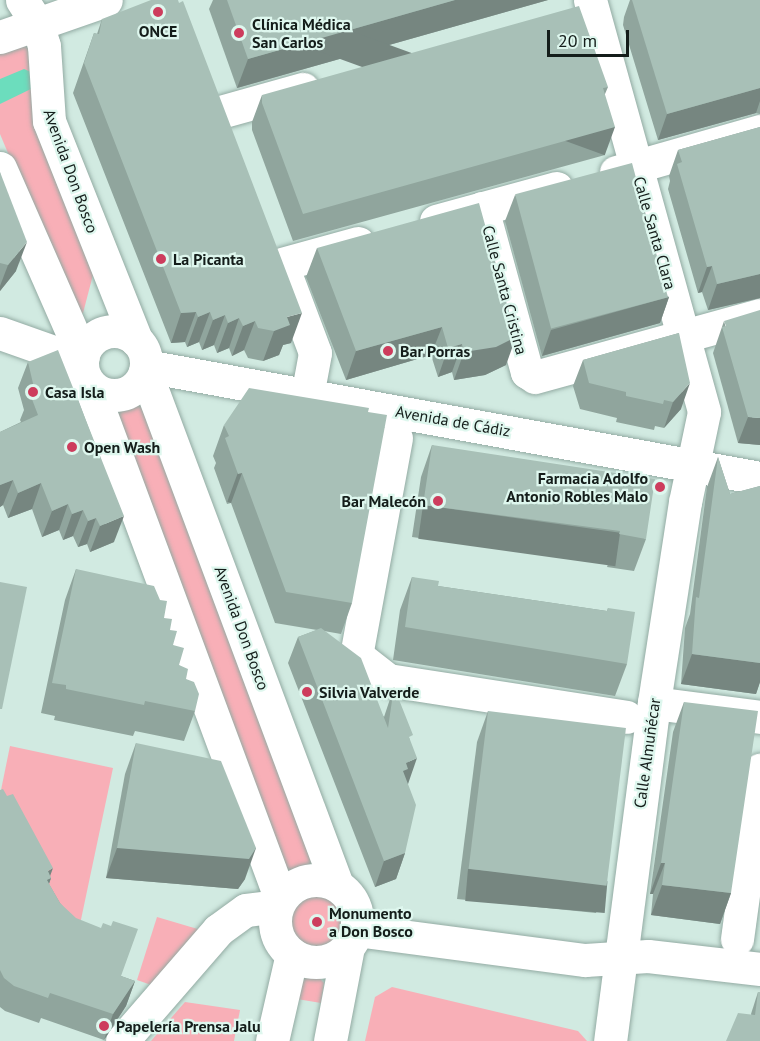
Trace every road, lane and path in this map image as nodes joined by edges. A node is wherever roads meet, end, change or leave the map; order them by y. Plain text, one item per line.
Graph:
1 (106, 0) edge
2 (600, 2) edge
3 (30, 12) edge
4 (557, 17) edge
5 (0, 37) edge
6 (212, 78) edge
7 (331, 81) edge
8 (224, 111) junction
9 (760, 131) edge
10 (237, 144) edge
11 (636, 166) junction
12 (0, 168) edge
13 (482, 208) junction
14 (269, 232) edge
15 (282, 264) junction
16 (760, 315) edge
17 (0, 333) edge
18 (683, 336) junction
19 (143, 359) junction
20 (85, 368) junction
21 (307, 396) junction
22 (396, 438) dead end
23 (694, 466) junction
24 (760, 478) edge
25 (640, 710) junction
26 (760, 717) edge
27 (760, 770) edge
28 (337, 885) junction
29 (279, 902) junction
30 (737, 939) dead end
31 (352, 941) junction
32 (292, 954) junction
33 (621, 958) junction
34 (760, 969) edge
35 (122, 1041) edge
36 (272, 1041) edge
37 (330, 1041) edge
38 (610, 1041) edge

1 - 3 street
2 - 4 street
2 - 11 street, Calle Santa Clara
3 - 5 street
3 - 19 street, Avenida Don Bosco
6 - 8 street
7 - 8 street
8 - 10 street
9 - 11 street
11 - 13 street
11 - 18 street, Calle Santa Clara
12 - 20 street
13 - 15 street
13 - 18 street, Calle Santa Cristina
14 - 15 street
15 - 21 street
16 - 18 street
17 - 20 street
18 - 23 street, Calle Santa Clara
19 - 20 street
19 - 20 street
19 - 21 street, Avenida de Cádiz
19 - 28 street, Avenida Don Bosco
20 - 29 street
21 - 23 street, Avenida de Cádiz
22 - 25 street
23 - 24 street, Avenida de Cádiz
23 - 25 street, Calle Almuñécar
25 - 26 street
25 - 33 street, Calle Almuñécar
27 - 30 street
28 - 29 street
28 - 31 street
29 - 32 street
29 - 35 street
31 - 32 street
31 - 33 street
31 - 37 street
32 - 36 street
33 - 34 street
33 - 38 street, Calle Almuñécar

